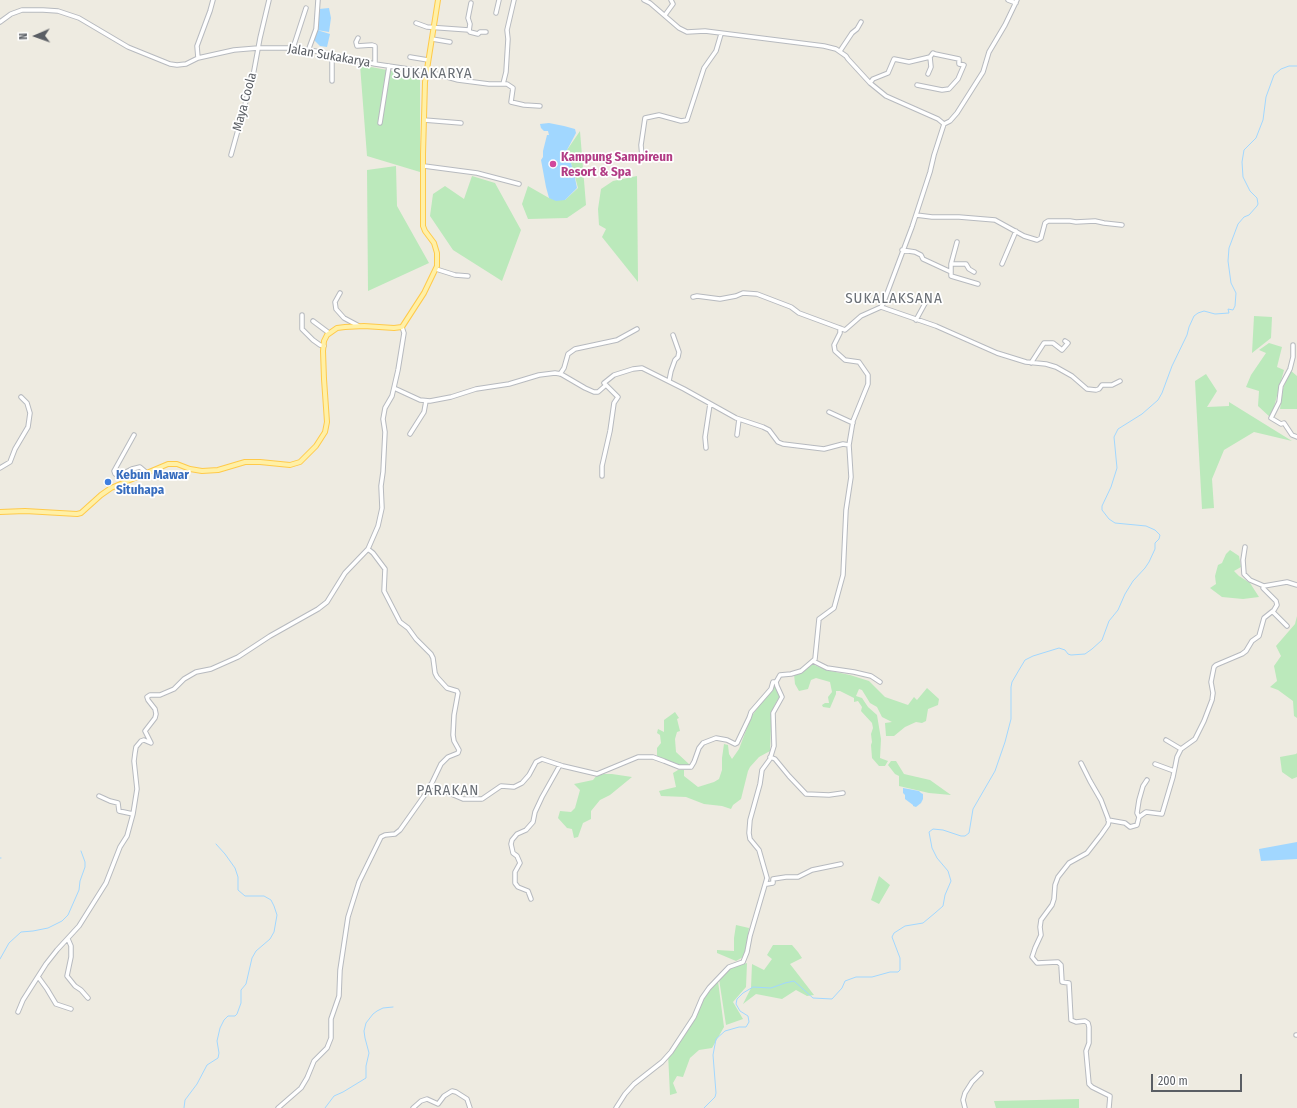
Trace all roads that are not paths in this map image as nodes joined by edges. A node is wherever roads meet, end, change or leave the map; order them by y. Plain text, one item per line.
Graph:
1 (213, 0) edge
2 (269, 0) edge
3 (318, 0) edge
4 (438, 0) edge
5 (500, 0) edge
6 (514, 0) edge
7 (644, 0) edge
8 (670, 0) edge
9 (1008, 0) edge
10 (651, 1) edge
11 (1016, 1) edge
12 (472, 4) dead end
13 (306, 8) dead end
14 (496, 13) dead end
15 (665, 15) junction
16 (0, 22) edge
17 (861, 22) dead end
18 (416, 23) dead end
19 (433, 27) junction
20 (469, 31) junction
21 (486, 32) dead end
22 (721, 34) junction
23 (358, 38) dead end
24 (432, 38) junction
25 (450, 42) dead end
26 (258, 48) junction
27 (293, 48) junction
28 (308, 50) junction
29 (840, 51) junction
30 (332, 55) junction
31 (410, 57) dead end
32 (930, 57) junction
33 (198, 58) junction
34 (428, 60) junction
35 (375, 64) junction
36 (389, 66) junction
37 (426, 72) junction
38 (928, 74) dead end
39 (332, 81) dead end
40 (870, 83) junction
41 (503, 84) junction
42 (917, 85) dead end
43 (540, 106) dead end
44 (424, 120) junction
45 (380, 123) dead end
46 (460, 123) dead end
47 (944, 124) junction
48 (231, 155) dead end
49 (642, 157) dead end
50 (424, 166) junction
51 (519, 184) dead end
52 (916, 215) junction
53 (1122, 225) dead end
54 (1016, 231) junction
55 (957, 242) dead end
56 (902, 250) junction
57 (951, 264) junction
58 (1002, 264) dead end
59 (436, 268) junction
60 (951, 272) junction
61 (974, 272) dead end
62 (468, 276) dead end
63 (978, 284) dead end
64 (340, 293) dead end
65 (693, 297) dead end
66 (928, 298) dead end
67 (881, 307) junction
68 (302, 315) dead end
69 (916, 320) junction
70 (313, 322) dead end
71 (359, 326) junction
72 (402, 327) junction
73 (840, 328) junction
74 (637, 330) dead end
75 (329, 333) junction
76 (672, 335) dead end
77 (1065, 341) dead end
78 (1294, 345) dead end
79 (324, 346) junction
80 (1031, 363) junction
81 (560, 374) junction
82 (669, 381) junction
83 (1120, 381) dead end
84 (606, 385) junction
85 (394, 388) junction
86 (21, 397) dead end
87 (426, 401) junction
88 (710, 404) junction
89 (829, 412) dead end
90 (739, 419) junction
91 (853, 423) junction
92 (410, 434) dead end
93 (134, 435) dead end
94 (737, 435) dead end
95 (1297, 437) edge
96 (849, 445) junction
97 (706, 448) dead end
98 (0, 468) edge
99 (147, 473) junction
100 (602, 476) dead end
101 (0, 512) edge
102 (1245, 547) dead end
103 (368, 549) junction
104 (1297, 585) edge
105 (1264, 586) junction
106 (1273, 612) junction
107 (1287, 626) dead end
108 (813, 661) junction
109 (776, 682) junction
110 (880, 682) dead end
111 (1166, 740) dead end
112 (1181, 749) junction
113 (770, 757) junction
114 (1081, 762) dead end
115 (1155, 764) dead end
116 (560, 765) junction
117 (1174, 771) junction
118 (1147, 780) dead end
119 (430, 785) junction
120 (843, 793) dead end
121 (99, 796) dead end
122 (133, 814) junction
123 (1139, 817) junction
124 (1108, 820) junction
125 (841, 864) dead end
126 (767, 884) junction
127 (531, 899) dead end
128 (68, 939) junction
129 (38, 978) junction
130 (88, 998) dead end
131 (71, 1009) dead end
132 (18, 1012) dead end
133 (981, 1073) dead end
134 (278, 1108) edge
135 (413, 1108) edge
136 (470, 1108) edge
137 (616, 1108) edge
138 (965, 1108) edge
139 (1109, 1108) edge

1 - 33 street
2 - 26 street, Maya Coola
3 - 28 street
4 - 19 main road
5 - 14 street
6 - 41 street
7 - 10 street
8 - 15 street
9 - 11 street
10 - 15 street
11 - 47 street
12 - 20 street
13 - 27 street
15 - 22 street
16 - 33 street, Jalan Sukakarya
17 - 29 street
18 - 19 street
19 - 20 street
19 - 24 main road
20 - 21 street
22 - 29 street
22 - 49 street
23 - 35 street
24 - 25 street
24 - 34 main road
26 - 27 street, Jalan Sukakarya
26 - 33 street, Jalan Sukakarya
26 - 48 street, Maya Coola
27 - 28 street, Jalan Sukakarya
28 - 30 street, Jalan Sukakarya
29 - 40 street
30 - 35 street, Jalan Sukakarya
30 - 39 street
31 - 34 street
32 - 38 street
32 - 40 street
32 - 42 street
34 - 37 main road
35 - 36 street, Jalan Sukakarya
36 - 37 street, Jalan Sukakarya
36 - 45 street
37 - 41 street, Jalan Sukakarya
37 - 44 main road
40 - 47 street
41 - 43 street
44 - 46 street
44 - 50 main road
47 - 52 street
50 - 51 street
50 - 59 main road
52 - 54 street
52 - 56 street
53 - 54 street
54 - 58 street
55 - 57 street
56 - 60 street
56 - 67 street
57 - 60 street
57 - 61 street
59 - 62 street
59 - 72 main road
60 - 63 street
64 - 71 street
65 - 73 street
66 - 69 street
67 - 69 street
67 - 73 street
68 - 79 street
69 - 80 street
70 - 75 street
71 - 72 main road
71 - 75 main road
72 - 85 street
73 - 91 street
74 - 81 street
75 - 79 main road
76 - 82 street
77 - 80 street
78 - 95 street
79 - 99 main road
80 - 83 street
81 - 84 street
81 - 87 street
82 - 84 street
82 - 88 street
84 - 100 street
85 - 87 street
85 - 103 street
86 - 98 street
87 - 92 street
88 - 90 street
88 - 97 street
89 - 91 street
90 - 94 street
90 - 96 street
91 - 96 street
93 - 99 street
96 - 108 street
99 - 101 main road
102 - 105 street
103 - 119 street
103 - 122 street
104 - 105 street
105 - 106 street
106 - 107 street
106 - 112 street
108 - 109 street
108 - 110 street
109 - 113 street
109 - 116 street
111 - 112 street
112 - 117 street
113 - 120 street
113 - 126 street
114 - 124 street
115 - 117 street
116 - 119 street
116 - 127 street
117 - 123 street
118 - 123 street
119 - 134 street
121 - 122 street
122 - 128 street
123 - 124 street
124 - 139 street
125 - 126 street
126 - 137 street
128 - 129 street
128 - 130 street
129 - 131 street
129 - 132 street
133 - 138 street
135 - 136 street

